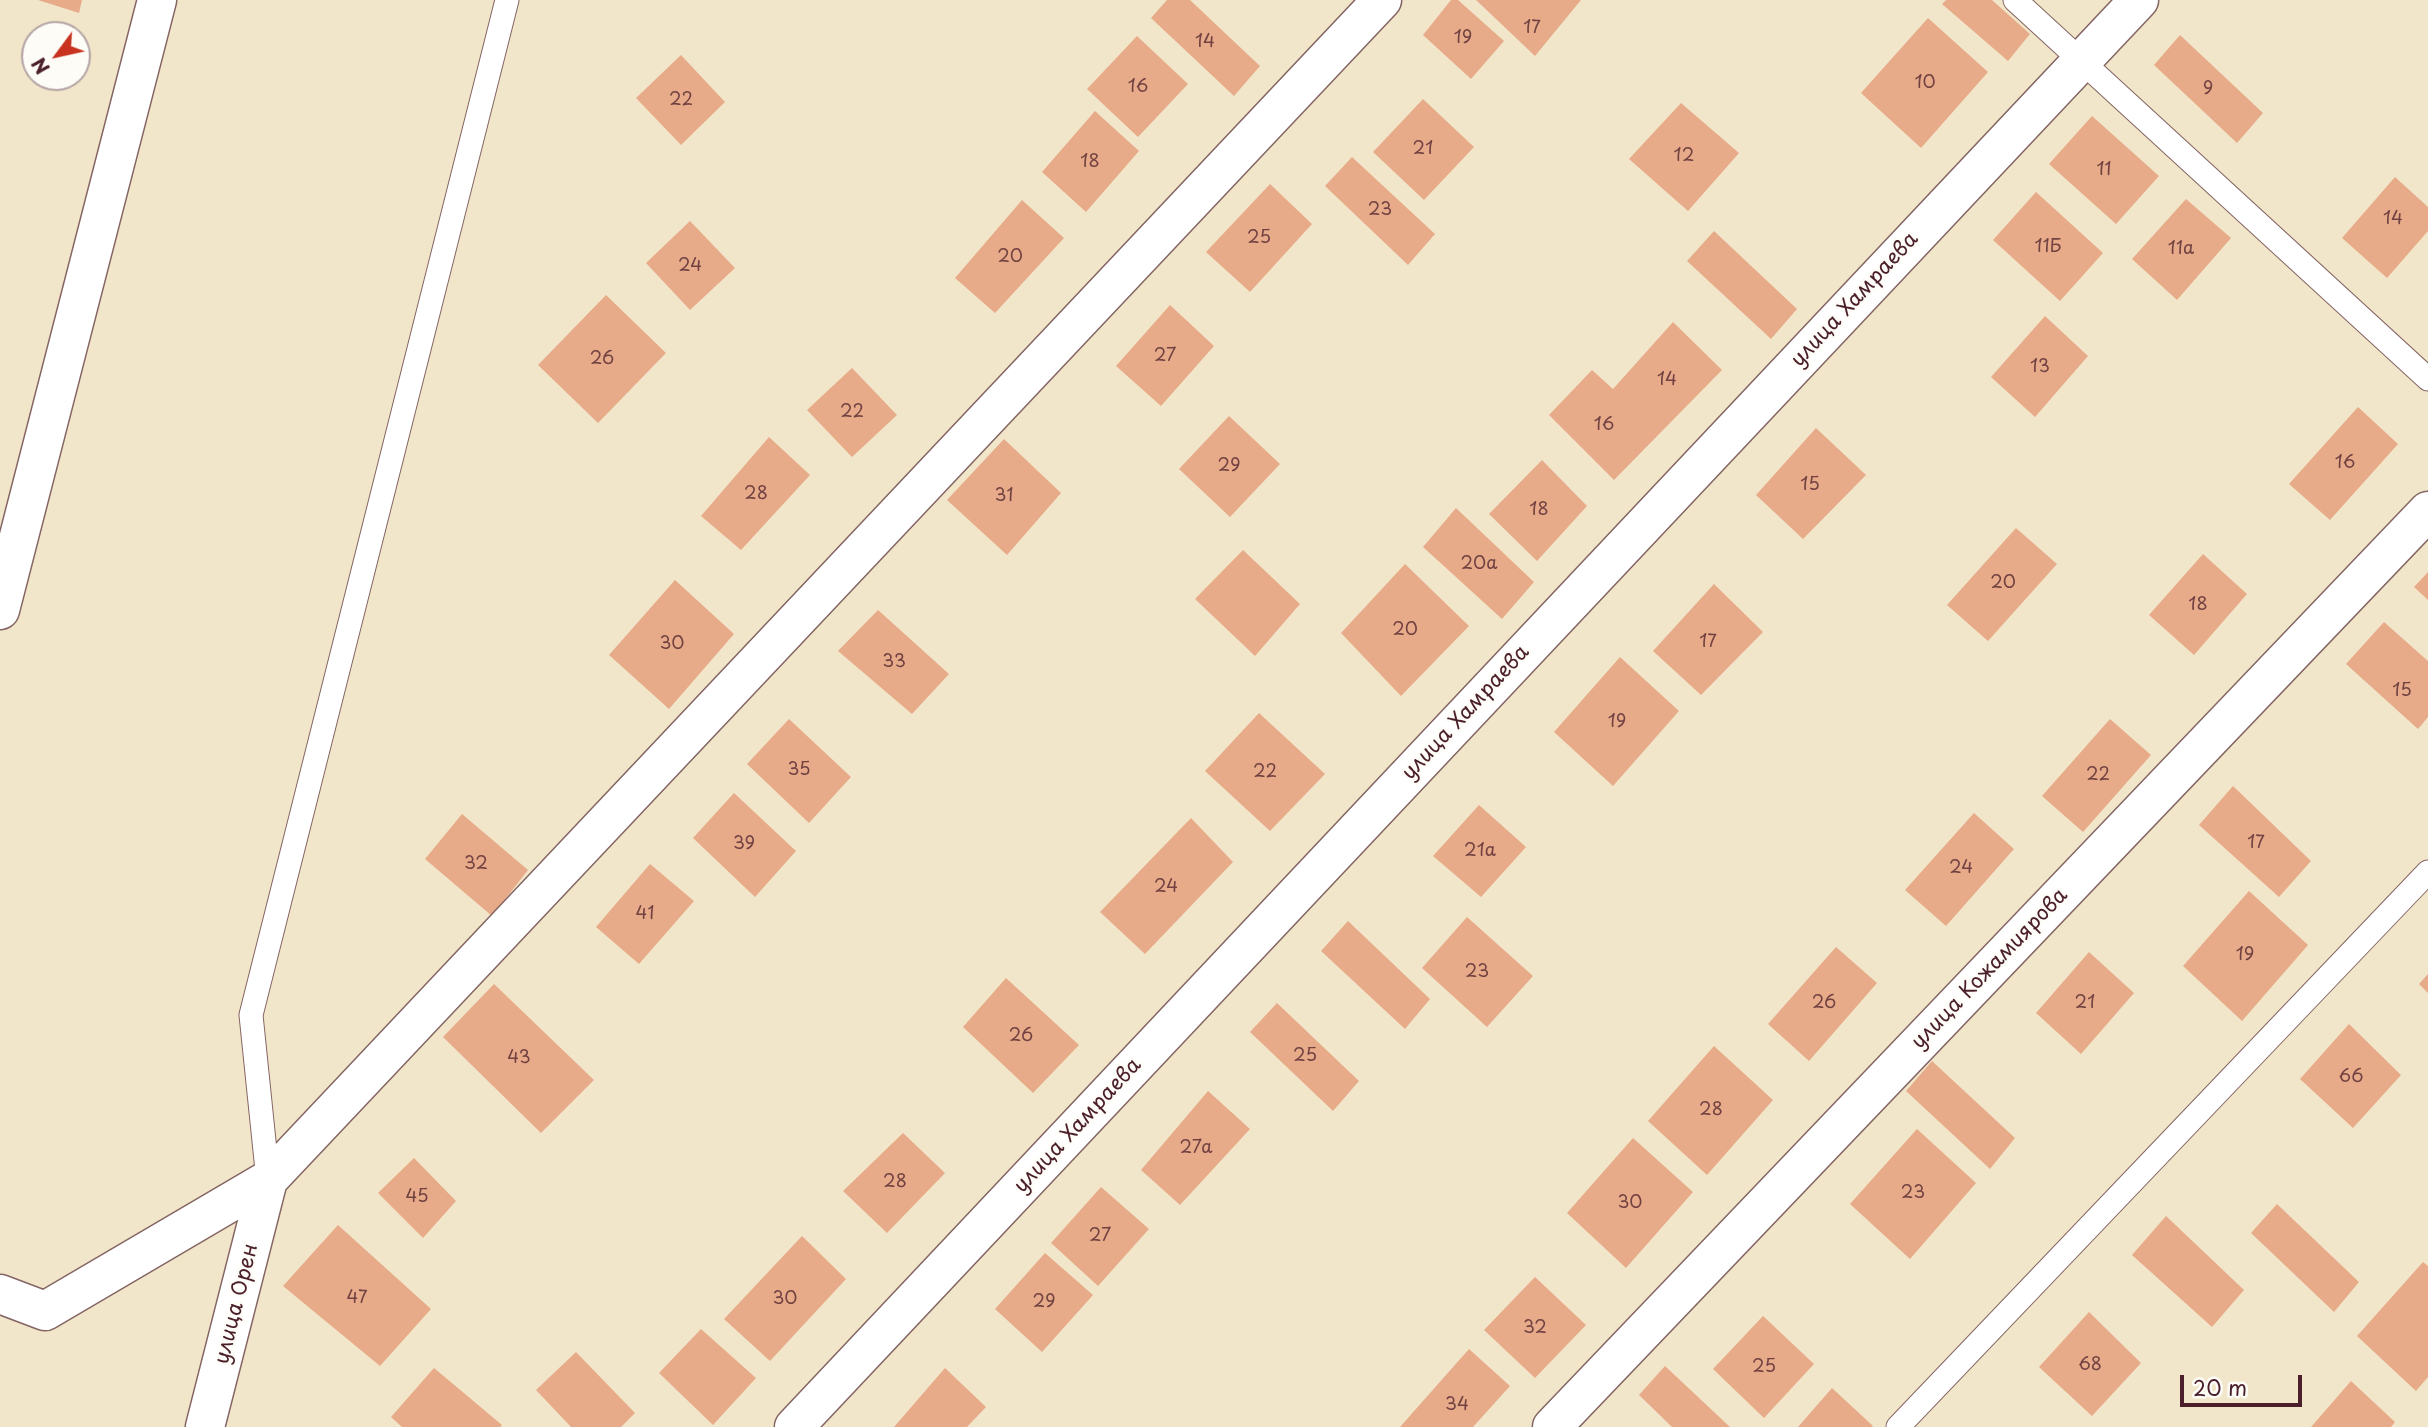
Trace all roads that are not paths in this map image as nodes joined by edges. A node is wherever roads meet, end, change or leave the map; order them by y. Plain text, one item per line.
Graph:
1 (156, 0) edge
2 (507, 0) edge
3 (1382, 0) edge
4 (2015, 0) edge
5 (2139, 0) edge
6 (2081, 60) junction
7 (2428, 379) edge
8 (2428, 511) edge
9 (0, 610) edge
10 (2428, 872) edge
11 (268, 1180) junction
12 (0, 1294) edge
13 (205, 1427) edge
14 (794, 1427) edge
15 (1552, 1427) edge
16 (1898, 1427) edge

1 - 9 street
2 - 11 lane
3 - 11 street
4 - 6 lane
5 - 6 street, улица Хамраева
6 - 7 lane
6 - 14 street, улица Хамраева
8 - 15 street, улица Кожамиярова
10 - 16 lane
11 - 12 street
11 - 13 street, улица Орен

